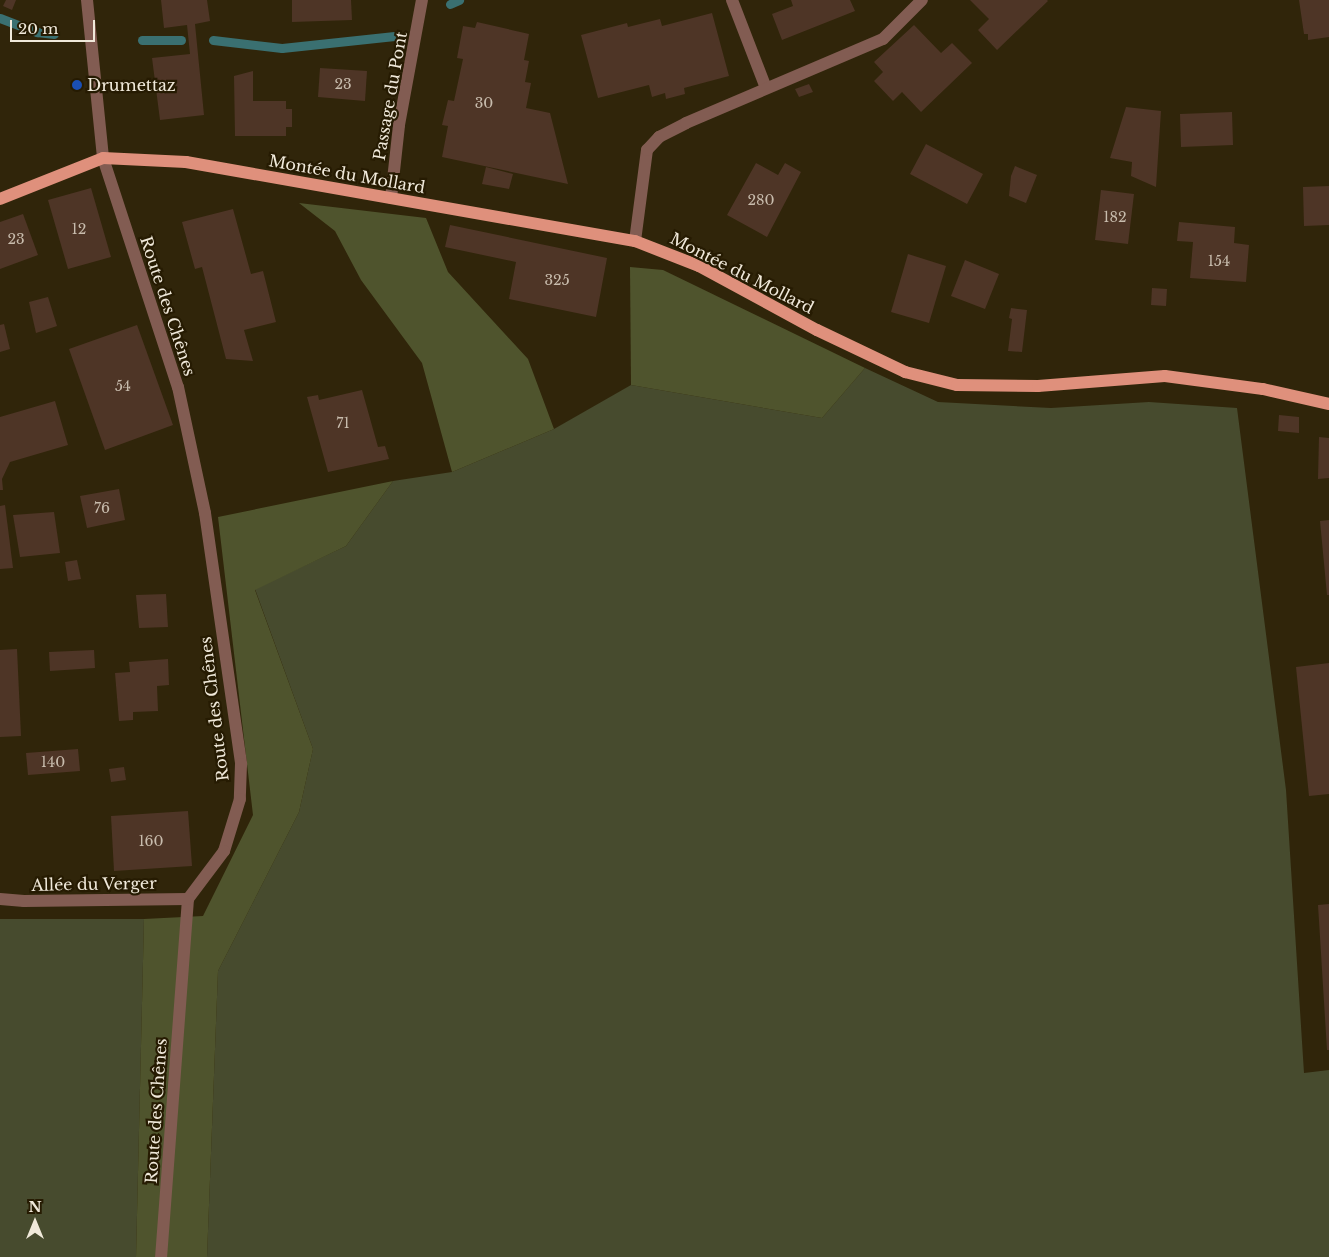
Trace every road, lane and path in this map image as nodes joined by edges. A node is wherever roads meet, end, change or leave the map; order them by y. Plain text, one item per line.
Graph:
1 (422, 0) edge
2 (732, 0) edge
3 (922, 0) edge
4 (90, 4) edge
5 (766, 88) junction
6 (103, 158) junction
7 (391, 198) junction
8 (0, 199) edge
9 (635, 240) junction
10 (1329, 404) edge
11 (0, 899) edge
12 (188, 900) junction
13 (161, 1257) edge

1 - 7 street, Passage du Pont
2 - 5 street
3 - 5 street
4 - 6 street, Route des Chênes
5 - 9 street
6 - 7 main road, Montée du Mollard
6 - 8 main road
6 - 12 street, Route des Chênes
7 - 9 main road, Montée du Mollard
9 - 10 main road, Montée du Mollard
11 - 12 street, Allée du Verger
12 - 13 street, Route des Chênes

